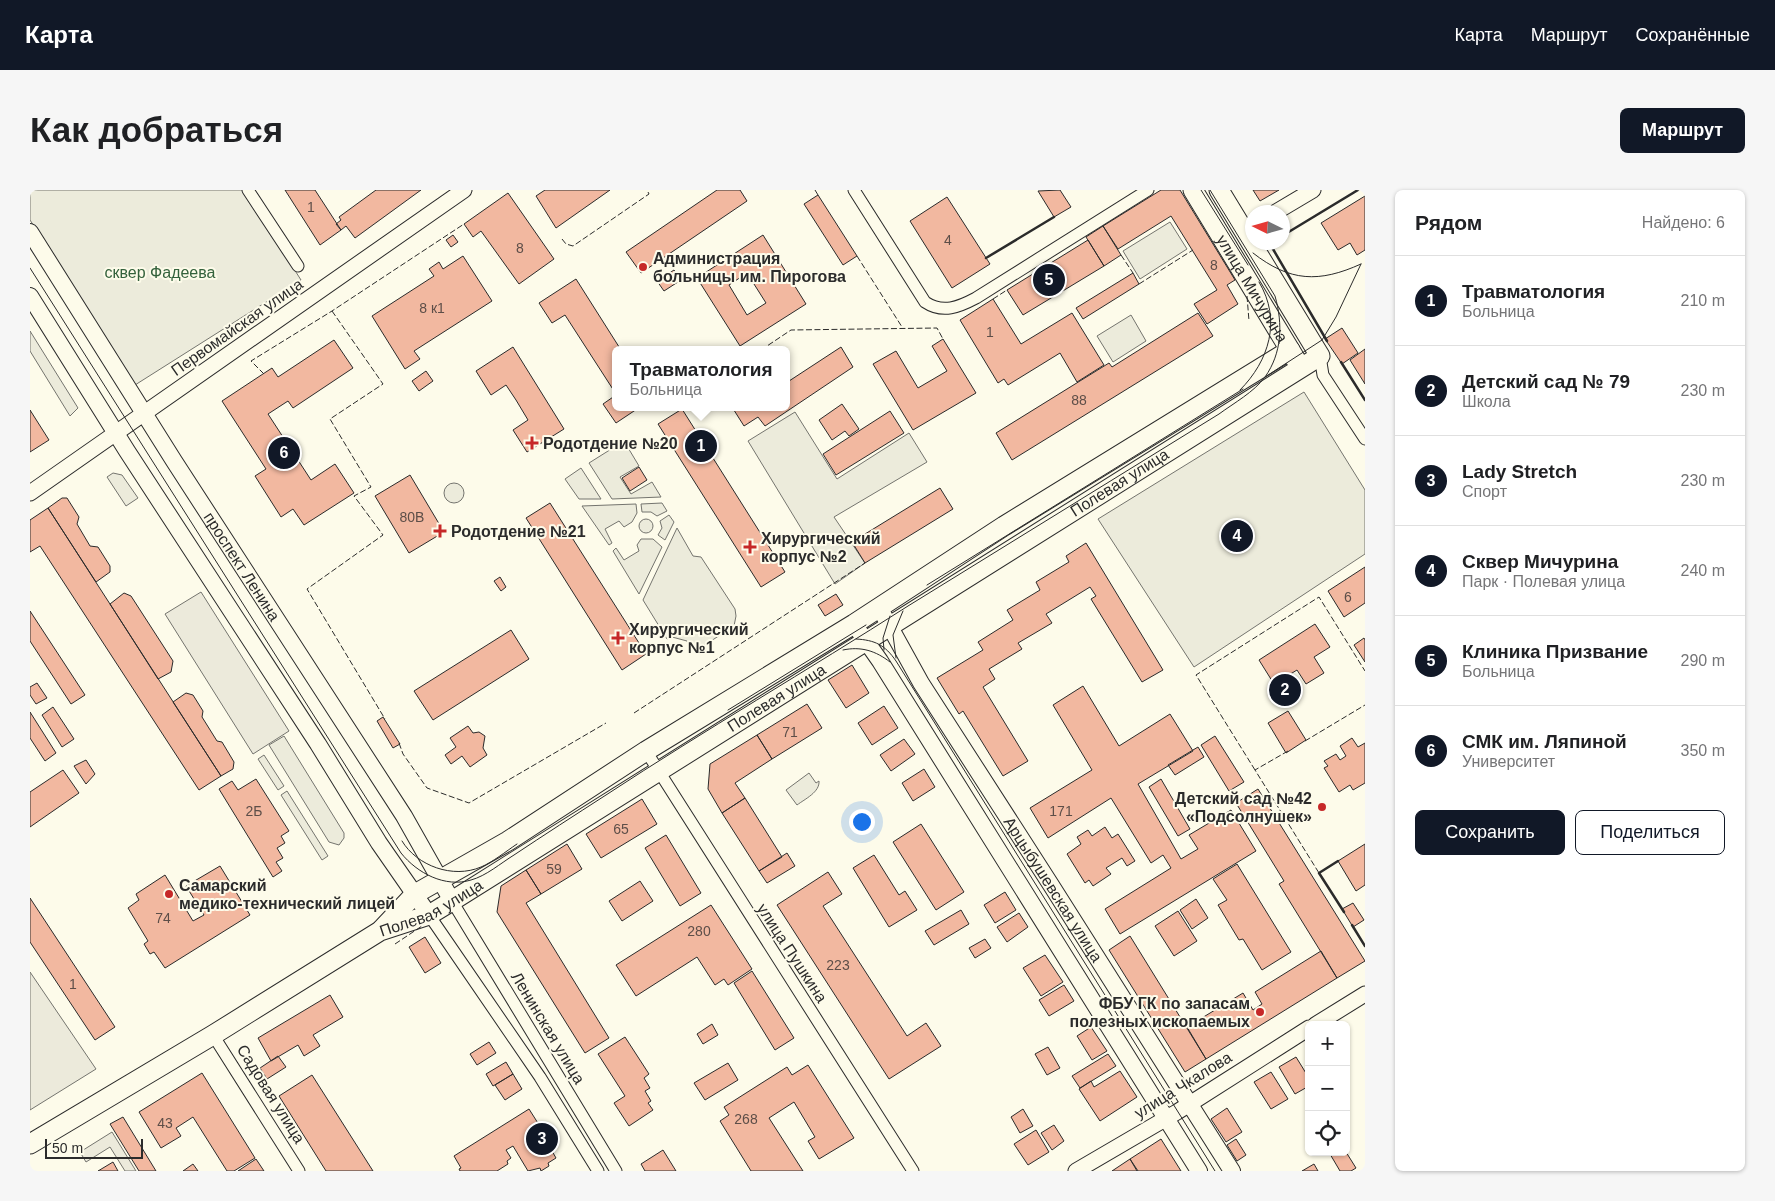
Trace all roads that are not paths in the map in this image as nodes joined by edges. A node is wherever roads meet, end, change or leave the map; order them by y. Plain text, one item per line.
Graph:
1 (248, 190) edge
2 (464, 190) edge
3 (854, 190) edge
4 (1148, 190) edge
5 (1193, 190) edge
6 (1219, 190) edge
7 (1313, 190) edge
8 (1288, 205) edge
9 (1245, 224) edge
10 (30, 232) edge
11 (1261, 250) edge
12 (298, 266) dead end
13 (30, 296) edge
14 (1290, 350) junction
15 (1320, 356) junction
16 (1302, 368) junction
17 (1323, 375) junction
18 (145, 412) junction
19 (117, 432) junction
20 (1365, 439) edge
21 (30, 493) edge
22 (879, 607) junction
23 (854, 624) junction
24 (890, 626) junction
25 (866, 642) junction
26 (646, 751) junction
27 (658, 771) junction
28 (441, 879) junction
29 (415, 894) junction
30 (452, 901) junction
31 (429, 915) junction
32 (380, 931) junction
33 (1365, 994) edge
34 (1321, 1021) edge
35 (1305, 1030) edge
36 (213, 1035) junction
37 (1189, 1103) junction
38 (1166, 1118) junction
39 (30, 1144) edge
40 (299, 1171) edge
41 (598, 1171) edge
42 (616, 1171) edge
43 (913, 1171) edge
44 (1076, 1171) edge
45 (1199, 1171) edge
46 (1232, 1171) edge

1 - 12 street
2 - 18 street, Первомайская улица
3 - 4 street
5 - 14 main road, улица Мичурина
6 - 9 main road, улица Мичурина
7 - 8 street
10 - 18 main road, проспект Ленина
11 - 15 main road, улица Мичурина
13 - 19 main road, проспект Ленина
14 - 16 main road, улица Мичурина
14 - 22 main road, Полевая улица
15 - 16 main road, Полевая улица
15 - 17 street, улица Мичурина
16 - 17 street
16 - 24 main road, Полевая улица
17 - 20 street, улица Мичурина
18 - 19 street, Первомайская улица
18 - 28 main road, проспект Ленина
19 - 21 street, Первомайская улица
19 - 29 main road, проспект Ленина
22 - 23 main road, Полевая улица
22 - 24 main road, Арцыбушевская улица
23 - 25 main road, Арцыбушевская улица
23 - 26 main road, Полевая улица
24 - 25 main road, Полевая улица
24 - 37 main road, Арцыбушевская улица
25 - 27 main road, Полевая улица
25 - 38 main road, Арцыбушевская улица
26 - 27 street, улица Пушкина
26 - 28 main road, Полевая улица
27 - 30 main road, Полевая улица
27 - 43 street, улица Пушкина
28 - 29 main road, Полевая улица
28 - 30 main road, проспект Ленина
29 - 31 main road, проспект Ленина
29 - 32 main road, Полевая улица
30 - 31 main road, Полевая улица
30 - 42 street, Ленинская улица
31 - 32 main road, Полевая улица
31 - 41 street, Ленинская улица
32 - 36 main road
33 - 34 street
35 - 37 street, улица Чкалова
36 - 39 main road
36 - 40 street, Садовая улица
37 - 38 street, улица Чкалова
37 - 46 main road, Арцыбушевская улица
38 - 44 street, улица Чкалова
38 - 45 main road, Арцыбушевская улица

